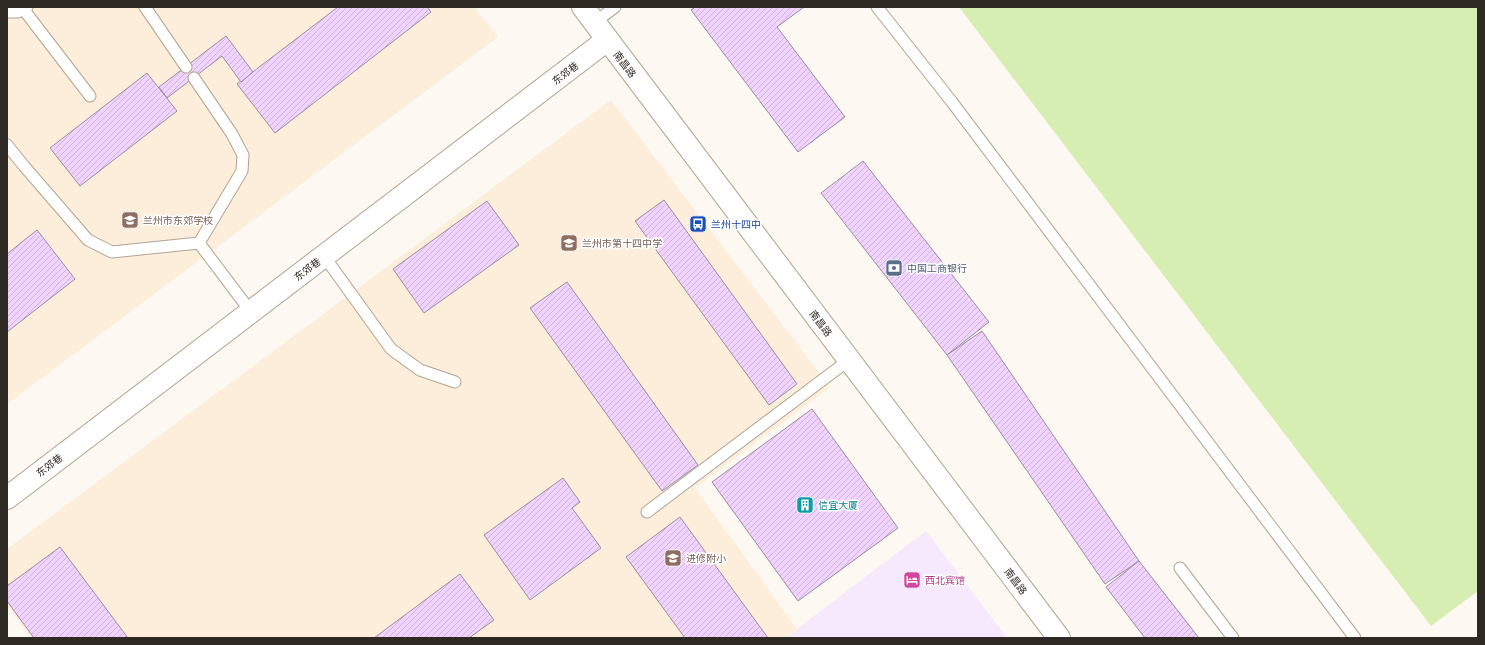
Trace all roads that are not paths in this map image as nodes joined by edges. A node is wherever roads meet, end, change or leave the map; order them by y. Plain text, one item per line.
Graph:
1 (145, 7) edge
2 (615, 7) edge
3 (877, 7) edge
4 (25, 8) edge
5 (7, 12) edge
6 (588, 15) edge
7 (607, 40) junction
8 (186, 67) dead end
9 (194, 78) dead end
10 (90, 96) dead end
11 (7, 145) edge
12 (199, 243) junction
13 (324, 256) junction
14 (251, 312) junction
15 (848, 360) junction
16 (455, 382) dead end
17 (7, 498) edge
18 (647, 512) dead end
19 (1180, 568) dead end
20 (1059, 638) edge
21 (1233, 638) edge
22 (1355, 638) edge

1 - 8 lane
2 - 6 lane
3 - 22 lane
4 - 5 lane
4 - 10 lane
6 - 7 main road, 南昌路
7 - 13 main road, 东郊巷
7 - 15 main road, 南昌路
9 - 12 lane
11 - 12 lane
12 - 14 lane
13 - 14 main road, 东郊巷
13 - 16 lane
14 - 17 main road, 东郊巷
15 - 18 lane
15 - 20 main road, 南昌路
19 - 21 lane

